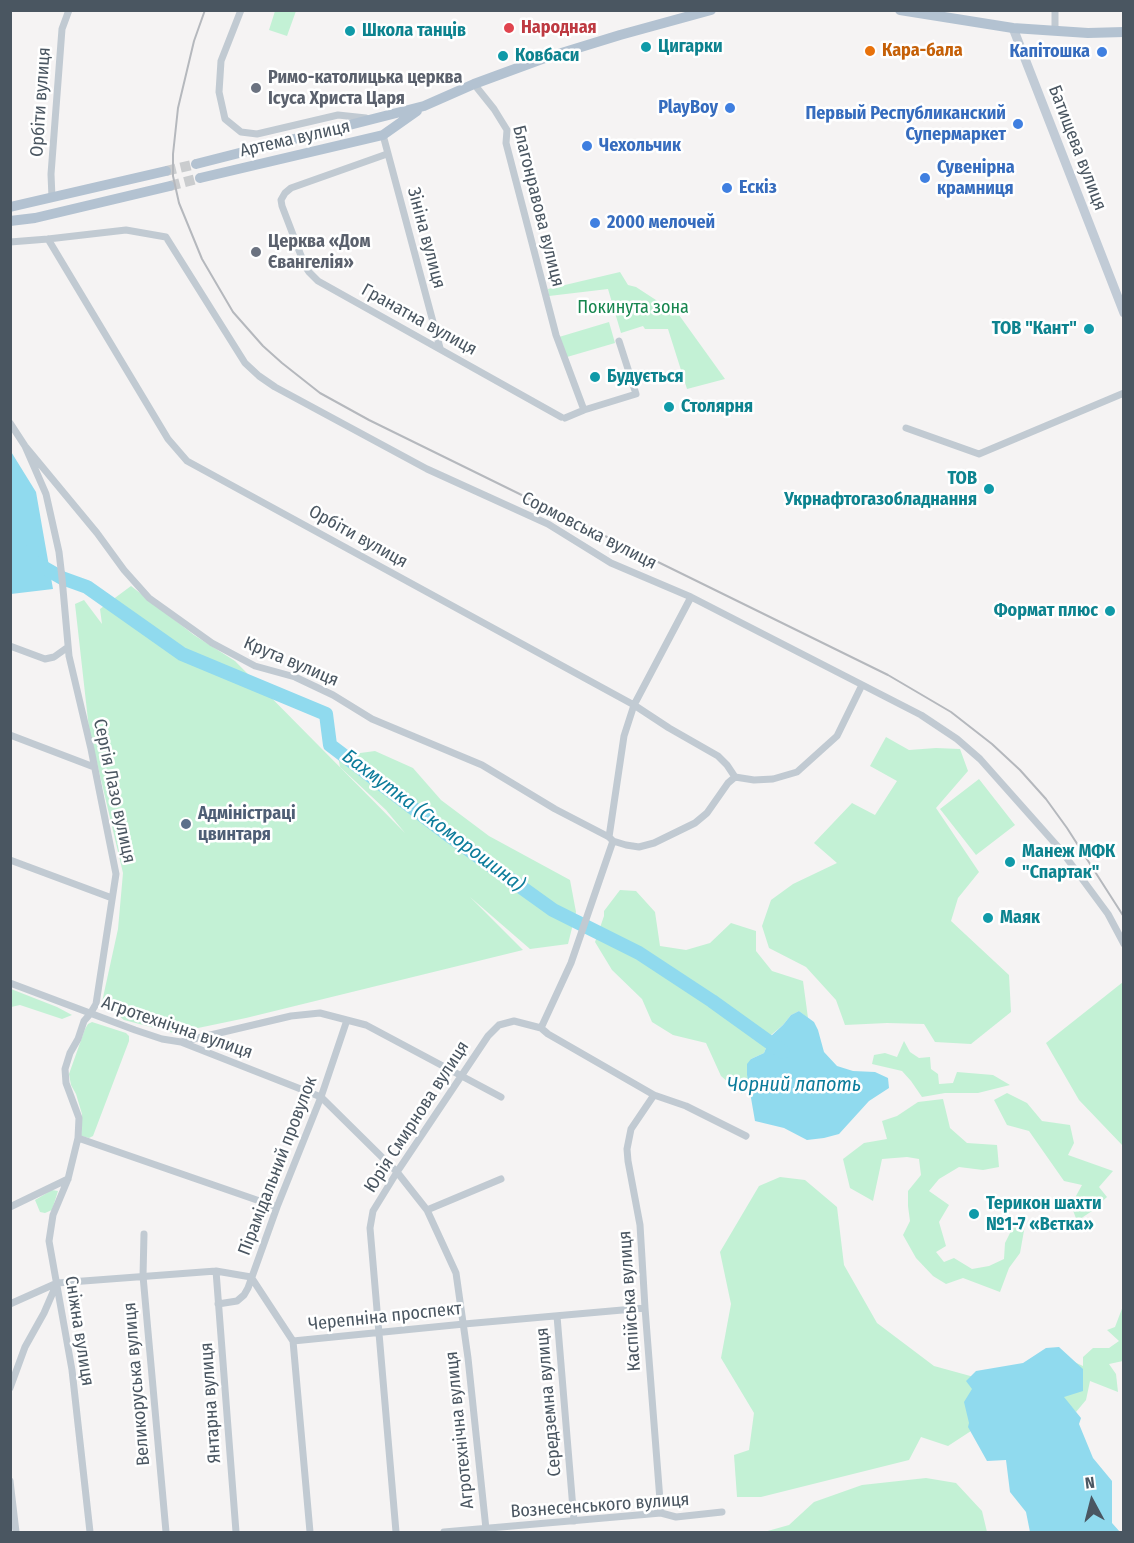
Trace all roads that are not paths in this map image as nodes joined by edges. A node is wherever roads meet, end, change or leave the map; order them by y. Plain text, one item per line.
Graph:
1 (69, 10) edge
2 (241, 10) edge
3 (711, 10) edge
4 (900, 10) edge
5 (1055, 10) edge
6 (1013, 27) junction
7 (1055, 32) junction
8 (1124, 32) edge
9 (474, 84) junction
10 (424, 106) junction
11 (378, 119) junction
12 (383, 135) junction
13 (367, 139) junction
14 (387, 154) junction
15 (196, 164) tunnel mouth
16 (166, 171) tunnel mouth
17 (200, 178) tunnel mouth
18 (170, 186) tunnel mouth
19 (52, 198) junction
20 (10, 207) edge
21 (10, 222) edge
22 (48, 239) junction
23 (10, 242) edge
24 (1124, 313) edge
25 (619, 341) dead end
26 (440, 348) junction
27 (1124, 393) edge
28 (584, 410) junction
29 (10, 423) edge
30 (906, 428) dead end
31 (25, 446) junction
32 (691, 597) junction
33 (10, 646) edge
34 (68, 647) junction
35 (862, 685) junction
36 (634, 705) junction
37 (10, 735) edge
38 (94, 767) junction
39 (735, 777) junction
40 (611, 839) junction
41 (10, 860) edge
42 (112, 898) junction
43 (1124, 944) edge
44 (10, 983) edge
45 (90, 1014) junction
46 (347, 1020) junction
47 (541, 1028) junction
48 (181, 1042) junction
49 (462, 1075) junction
50 (654, 1095) junction
51 (321, 1097) junction
52 (501, 1097) dead end
53 (746, 1136) dead end
54 (78, 1138) junction
55 (397, 1172) junction
56 (68, 1179) junction
57 (501, 1179) dead end
58 (10, 1207) edge
59 (277, 1207) junction
60 (427, 1210) junction
61 (144, 1234) dead end
62 (216, 1271) junction
63 (143, 1276) junction
64 (251, 1277) junction
65 (57, 1282) junction
66 (10, 1304) edge
67 (218, 1304) junction
68 (645, 1308) junction
69 (557, 1316) junction
70 (464, 1324) junction
71 (380, 1332) junction
72 (293, 1341) junction
73 (10, 1389) edge
74 (10, 1481) edge
75 (722, 1512) dead end
76 (661, 1514) junction
77 (574, 1521) junction
78 (486, 1529) junction
79 (16, 1533) edge
80 (90, 1533) edge
81 (166, 1533) edge
82 (236, 1533) edge
83 (310, 1533) edge
84 (396, 1533) edge
85 (444, 1533) edge

1 - 19 street, Орбіти вулиця
2 - 11 street
3 - 9 main road, Артема вулиця
4 - 6 main road
5 - 7 street
6 - 7 main road
6 - 24 street, Батищева вулиця
7 - 8 main road
9 - 10 main road, Артема вулиця
9 - 28 street, Благонравова вулиця
10 - 11 main road, Артема вулиця
10 - 12 main road, Артема вулиця
11 - 13 main road
11 - 15 main road, Артема вулиця
12 - 13 main road, Артема вулиця
12 - 14 street, Зініна вулиця
13 - 17 main road, Артема вулиця
14 - 26 street, Зініна вулиця
14 - 26 street, Гранатна вулиця
16 - 19 main road
18 - 21 main road
19 - 20 main road
22 - 23 street, Сормовська вулиця
22 - 32 street, Сормовська вулиця
22 - 36 street, Орбіти вулиця
25 - 28 street
26 - 28 street, Гранатна вулиця
27 - 30 street
29 - 31 street, Крута вулиця
31 - 34 street, Сергія Лазо вулиця
31 - 40 street, Крута вулиця
32 - 35 street, Сормовська вулиця
32 - 36 street
33 - 34 street
34 - 38 street, Сергія Лазо вулиця
35 - 39 street
35 - 43 street, Сормовська вулиця
36 - 39 street, Орбіти вулиця
36 - 40 street
37 - 38 street
38 - 42 street, Сергія Лазо вулиця
39 - 40 street, Крута вулиця
40 - 47 street
41 - 42 street
42 - 45 street, Сергія Лазо вулиця
44 - 45 street, Агротехнічна вулиця
45 - 48 street, Агротехнічна вулиця
45 - 54 street, Сергія Лазо вулиця
46 - 48 street
46 - 49 street
46 - 51 street, Пірамідальний провулок
47 - 49 street, Юрія Смирнова вулиця
47 - 50 street
48 - 51 street, Агротехнічна вулиця
49 - 52 street
49 - 55 street, Юрія Смирнова вулиця
50 - 53 street
50 - 68 street, Каспійська вулиця
51 - 55 street, Агротехнічна вулиця
51 - 59 street, Пірамідальний провулок
54 - 56 street, Сніжна вулиця
54 - 59 street
55 - 60 street, Агротехнічна вулиця
55 - 71 street, Юрія Смирнова вулиця
56 - 58 street
56 - 65 street, Сніжна вулиця
57 - 60 street
59 - 64 street, Пірамідальний провулок
60 - 70 street, Агротехнічна вулиця
61 - 63 street, Великоруська вулиця
62 - 63 street
62 - 64 street
62 - 67 street, Янтарна вулиця
63 - 65 street
63 - 81 street, Великоруська вулиця
64 - 67 street, Пірамідальний провулок
64 - 72 street, Черепніна проспект
65 - 66 street
65 - 73 street
65 - 80 street, Сніжна вулиця
67 - 82 street, Янтарна вулиця
68 - 69 street, Черепніна проспект
68 - 76 street, Каспійська вулиця
69 - 70 street, Черепніна проспект
69 - 77 street, Середземна вулиця
70 - 71 street, Черепніна проспект
70 - 78 street, Агротехнічна вулиця
71 - 72 street, Черепніна проспект
71 - 84 street, Юрія Смирнова вулиця
72 - 83 street
74 - 79 street
75 - 76 street, Вознесенського вулиця
76 - 77 street, Вознесенського вулиця
77 - 78 street, Вознесенського вулиця
78 - 85 street, Вознесенського вулиця

